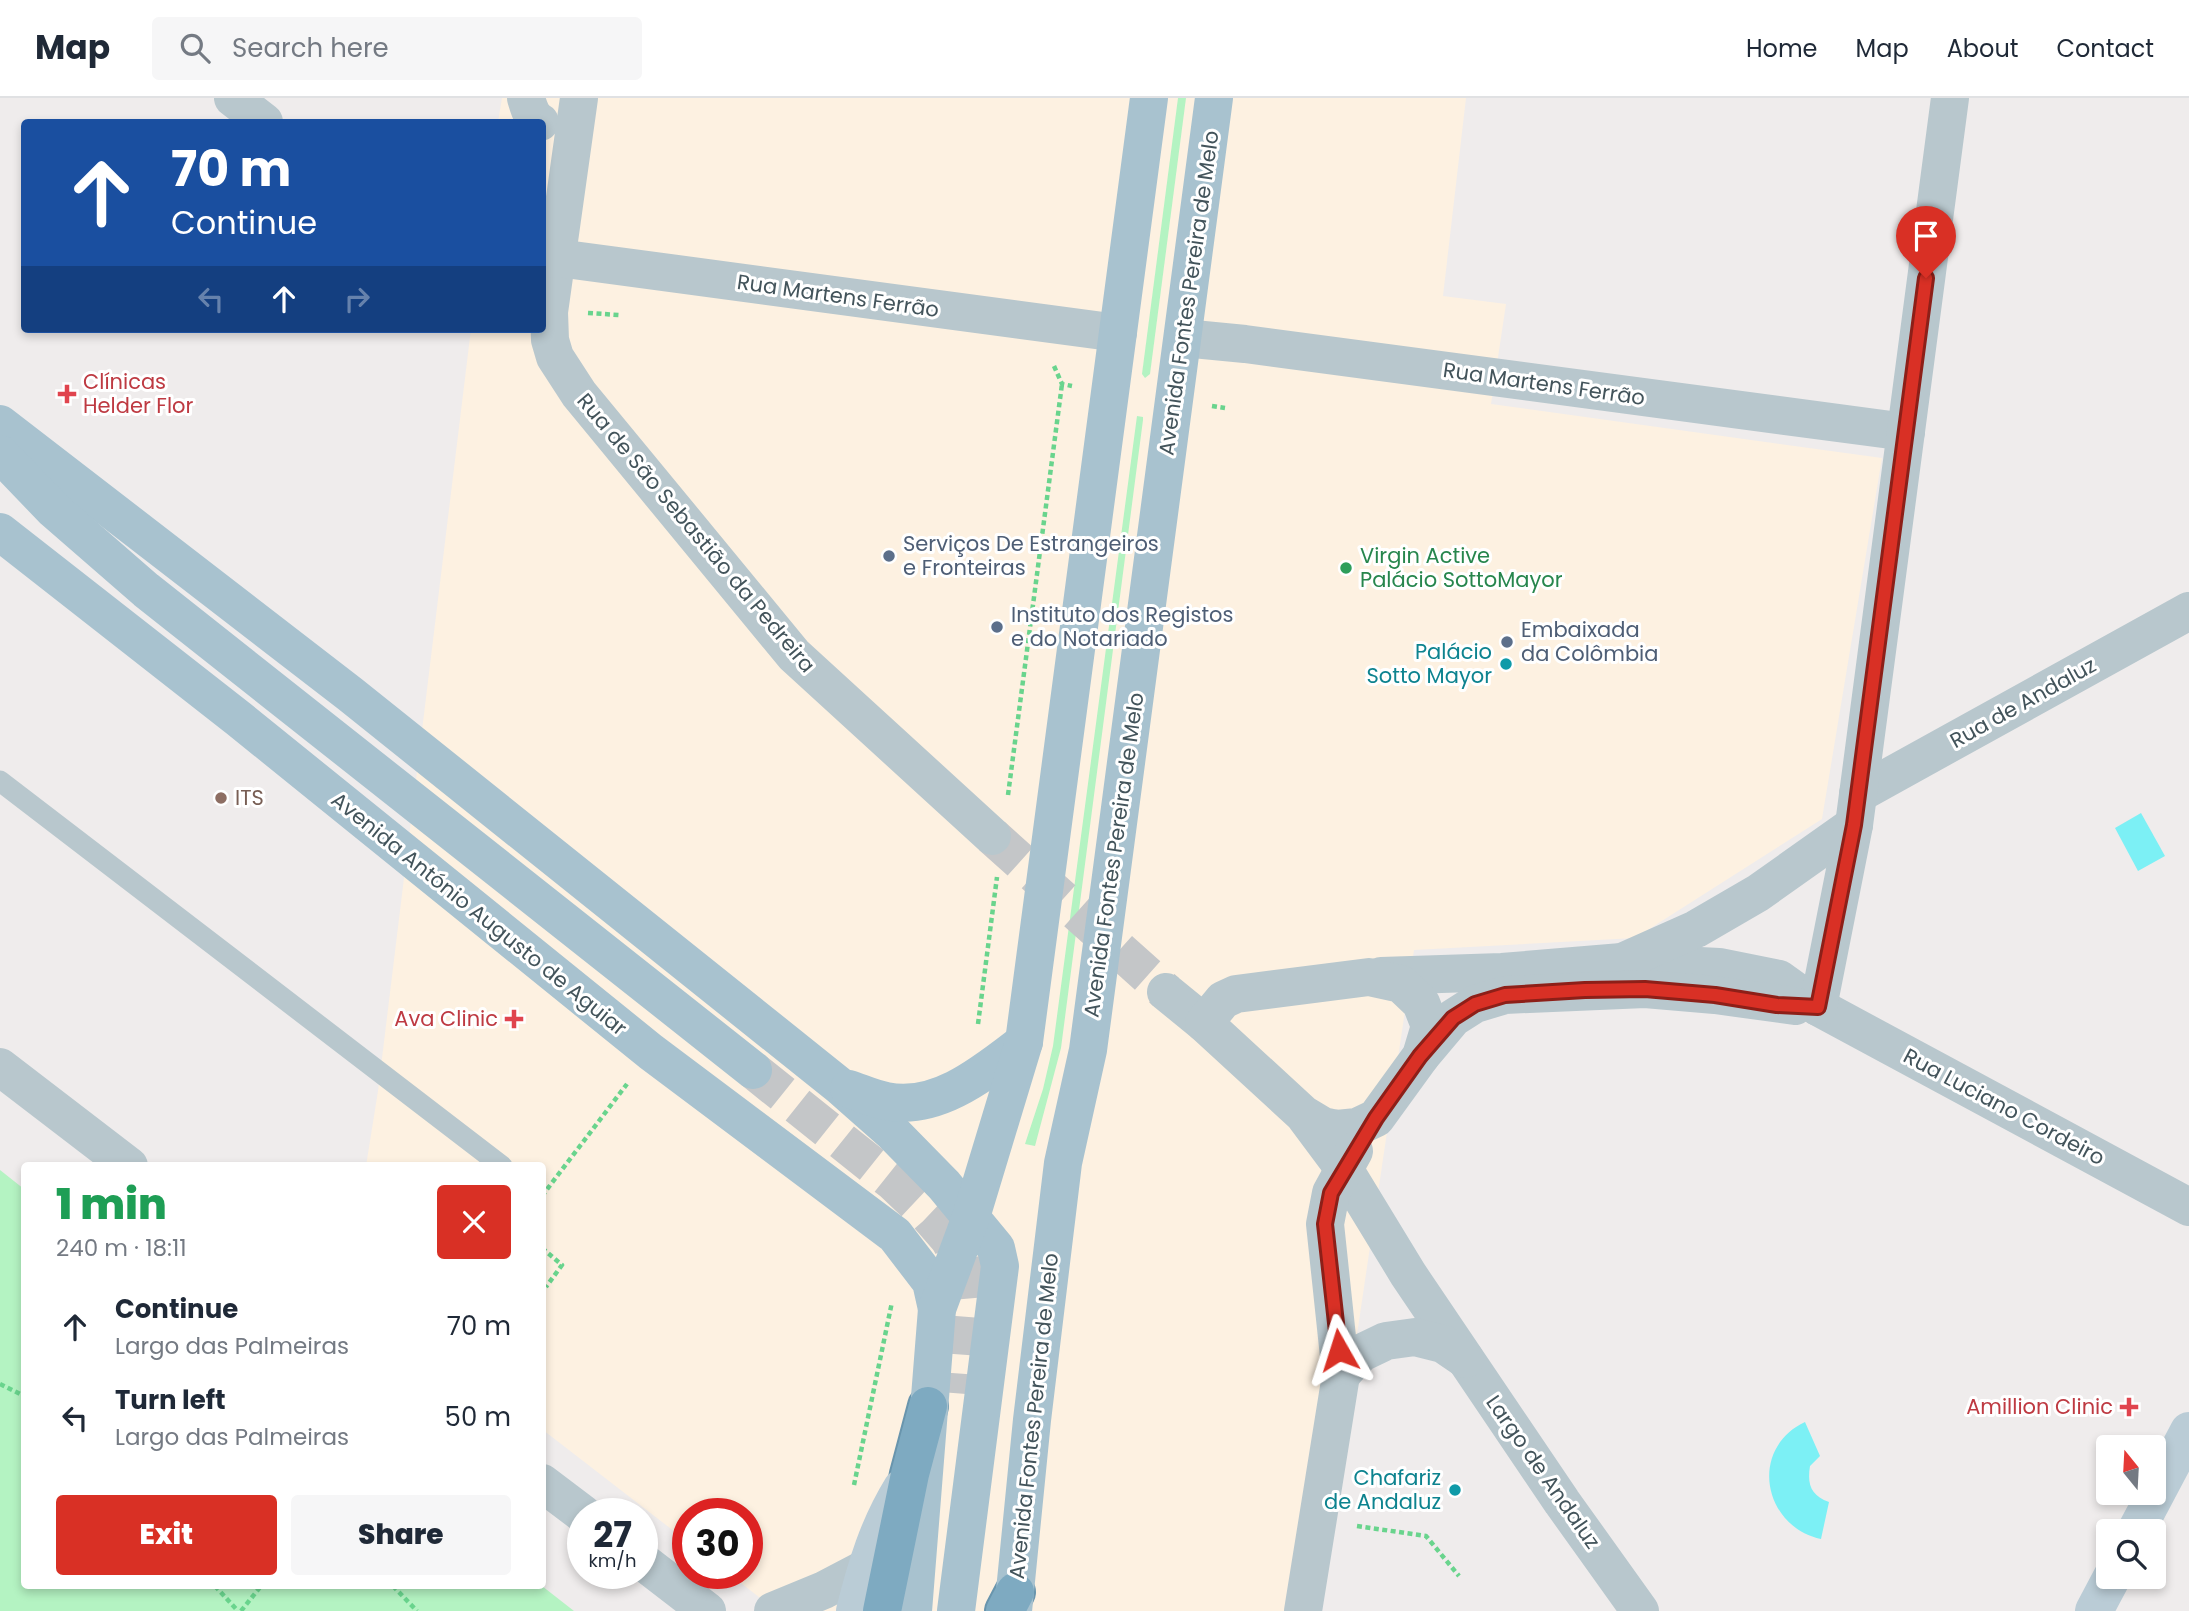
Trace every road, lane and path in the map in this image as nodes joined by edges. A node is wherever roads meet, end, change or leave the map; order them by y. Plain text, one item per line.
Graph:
1 (233, 98) edge
2 (526, 98) edge
3 (1149, 98) edge
4 (1214, 98) edge
5 (1950, 98) edge
6 (578, 102) edge
7 (260, 119) edge
8 (535, 119) edge
9 (546, 123) edge
10 (550, 259) edge
11 (1118, 333) junction
12 (1182, 338) junction
13 (1062, 384) dead end
14 (0, 424) edge
15 (1906, 432) junction
16 (0, 454) edge
17 (0, 532) edge
18 (2189, 611) edge
19 (0, 781) edge
20 (1856, 810) junction
21 (999, 821) joint
22 (998, 874) dead end
23 (1622, 962) junction
24 (1369, 976) junction
25 (1503, 984) junction
26 (1166, 992) tunnel mouth
27 (1818, 1007) junction
28 (1203, 1023) junction
29 (976, 1037) dead end
30 (1024, 1042) junction
31 (651, 1052) junction
32 (1420, 1056) junction
33 (0, 1067) edge
34 (753, 1070) tunnel mouth
35 (841, 1087) junction
36 (1303, 1114) junction
37 (1376, 1118) junction
38 (124, 1162) edge
39 (497, 1162) edge
40 (1344, 1169) junction
41 (546, 1191) edge
42 (2189, 1208) edge
43 (971, 1217) junction
44 (546, 1251) edge
45 (546, 1287) dead end
46 (893, 1298) dead end
47 (937, 1310) junction
48 (1466, 1360) junction
49 (1341, 1375) junction
50 (0, 1384) edge
51 (21, 1394) edge
52 (928, 1406) junction
53 (2189, 1432) edge
54 (910, 1474) junction
55 (546, 1486) edge
56 (853, 1489) dead end
57 (567, 1502) edge
58 (1317, 1519) junction
59 (2142, 1519) edge
60 (866, 1568) junction
61 (658, 1573) edge
62 (1459, 1576) dead end
63 (218, 1589) edge
64 (258, 1589) edge
65 (396, 1589) edge
66 (2106, 1589) edge
67 (1630, 1597) edge
68 (1011, 1605) edge
69 (239, 1611) edge
70 (417, 1611) edge
71 (707, 1611) edge
72 (773, 1611) edge
73 (855, 1611) edge
74 (882, 1611) edge
75 (913, 1611) edge
76 (956, 1611) edge
77 (1303, 1611) edge
78 (2094, 1611) edge

1 - 7 street
2 - 8 street
3 - 11 main road
4 - 12 main road, Avenida Fontes Pereira de Melo
5 - 15 street
6 - 9 street
6 - 10 street, Rua de São Sebastião da Pedreira
10 - 11 street, Rua Martens Ferrão
10 - 21 street, Rua de São Sebastião da Pedreira
11 - 30 main road
12 - 15 street, Rua Martens Ferrão
12 - 68 main road, Avenida Fontes Pereira de Melo
13 - 21 path
14 - 35 main road
15 - 20 street
16 - 34 main road
17 - 31 main road, Avenida António Augusto de Aguiar
18 - 20 street, Rua de Andaluz
19 - 39 lane
20 - 23 street, Rua de Andaluz
20 - 27 street
22 - 29 path
23 - 25 street
23 - 27 street, Rua Luciano Cordeiro
24 - 25 street
24 - 28 street
24 - 32 street
25 - 27 street
25 - 32 street
26 - 28 street, Largo de Andaluz
27 - 42 street, Rua Luciano Cordeiro
28 - 36 street, Largo de Andaluz
30 - 35 main road
30 - 43 main road
31 - 41 path
31 - 47 main road, Avenida António Augusto de Aguiar
32 - 37 street
33 - 38 street
35 - 43 main road
36 - 37 street, Largo de Andaluz
36 - 40 street, Largo de Andaluz
37 - 40 street
40 - 48 street, Largo de Andaluz
40 - 49 street
43 - 47 main road
43 - 76 main road
44 - 45 path
46 - 56 path
47 - 52 main road
48 - 49 street, Largo de Andaluz
48 - 67 street, Largo de Andaluz
49 - 58 street
50 - 51 path
52 - 54 highway
52 - 75 main road
53 - 59 street
54 - 60 street
54 - 74 highway
55 - 57 street
58 - 62 path
58 - 77 street
60 - 72 street
60 - 73 street
61 - 71 street
63 - 69 path
64 - 69 path
65 - 70 path
66 - 78 street

